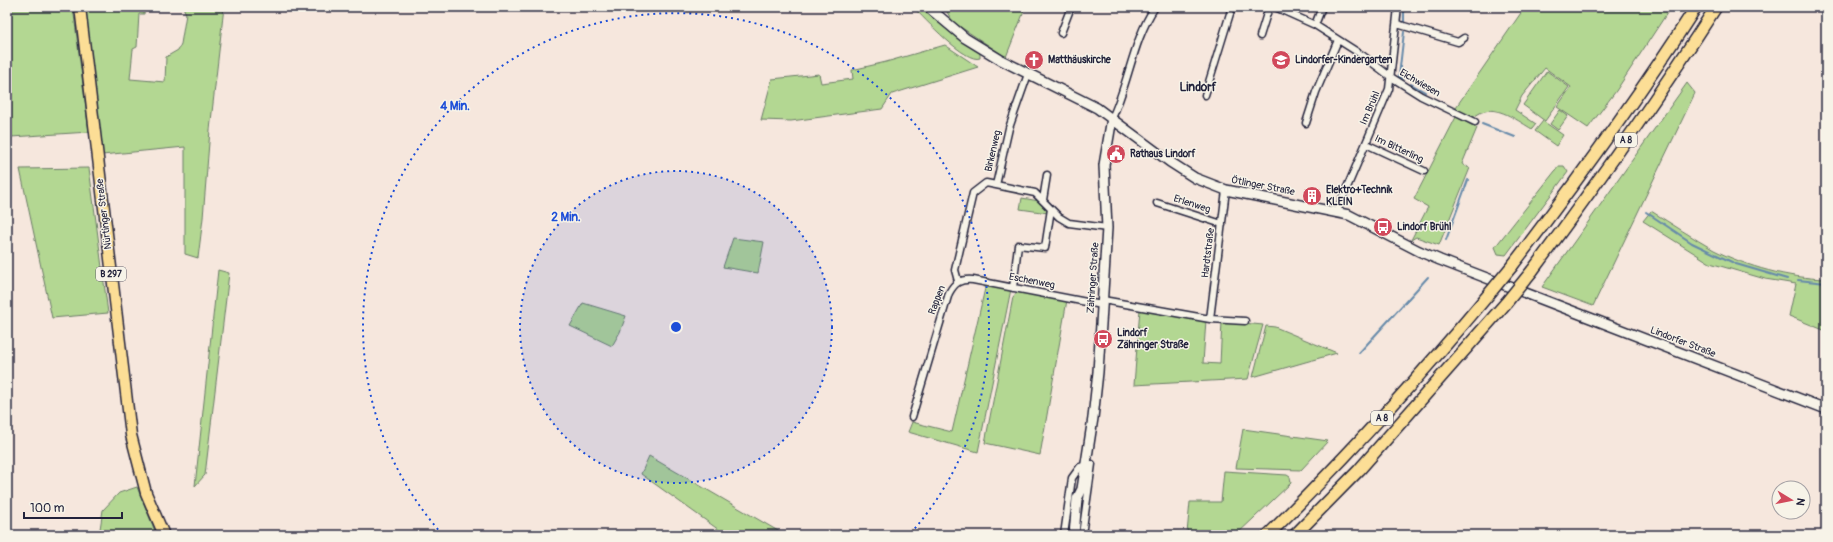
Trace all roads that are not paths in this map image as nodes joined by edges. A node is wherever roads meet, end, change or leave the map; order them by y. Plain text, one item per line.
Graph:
1 (80, 7) edge
2 (928, 7) edge
3 (1071, 7) edge
4 (1155, 7) edge
5 (1232, 7) edge
6 (1269, 7) edge
7 (1275, 7) edge
8 (1322, 7) edge
9 (1398, 7) edge
10 (1696, 7) edge
11 (1716, 7) edge
12 (937, 10) edge
13 (1397, 24) junction
14 (1315, 25) junction
15 (1061, 33) dead end
16 (1260, 36) dead end
17 (1464, 38) dead end
18 (1338, 40) junction
19 (1028, 74) junction
20 (1391, 77) junction
21 (1205, 95) dead end
22 (1112, 118) junction
23 (1475, 122) dead end
24 (1306, 123) dead end
25 (1366, 144) junction
26 (1424, 171) dead end
27 (1047, 175) dead end
28 (996, 185) junction
29 (1226, 190) junction
30 (1043, 200) junction
31 (1157, 203) dead end
32 (1051, 209) junction
33 (1337, 211) junction
34 (1222, 224) junction
35 (1107, 228) junction
36 (958, 281) junction
37 (1013, 288) junction
38 (1532, 296) joint
39 (1103, 302) junction
40 (1210, 319) junction
41 (1245, 321) dead end
42 (1826, 409) edge
43 (912, 417) dead end
44 (1085, 464) junction
45 (164, 535) edge
46 (1064, 535) edge
47 (1074, 535) edge
48 (1082, 535) edge
49 (1268, 535) edge
50 (1295, 535) edge

1 - 45 main road, Nürtinger Straße / B 297
2 - 12 street, Ötlinger Straße
3 - 15 street
4 - 22 street
5 - 21 street
6 - 16 street
7 - 14 street, Eichwiesen
8 - 14 street
9 - 13 street, Im Brühl
10 - 49 highway, A 8, bridge
11 - 50 highway, A 8, bridge
12 - 19 street, Ötlinger Straße
13 - 17 street
13 - 20 street, Im Brühl
14 - 18 street, Eichwiesen
18 - 20 street, Eichwiesen
18 - 24 street
19 - 22 street, Ötlinger Straße
19 - 28 street, Birkenweg
20 - 23 street, Eichwiesen
20 - 25 street, Im Brühl
22 - 29 street, Ötlinger Straße
22 - 35 street, Zähringer Straße
25 - 26 street, Im Bitterling
25 - 33 street, Im Brühl
27 - 30 street
28 - 30 street, Birkenweg
28 - 36 street, Rappen
29 - 33 street, Ötlinger Straße
29 - 34 street, Hardtstraße
30 - 32 street, Birkenweg
31 - 34 street, Erlenweg
32 - 35 street, Birkenweg
32 - 37 street
33 - 38 street, Ötlinger Straße
34 - 40 street, Hardtstraße
35 - 39 street, Zähringer Straße
36 - 37 street, Eschenweg
36 - 43 street, Rappen
37 - 39 street, Eschenweg
38 - 42 street, Lindorfer Straße
39 - 40 street
39 - 44 street, Zähringer Straße
40 - 41 street
44 - 46 street
44 - 47 street, Zähringer Straße
44 - 48 street

